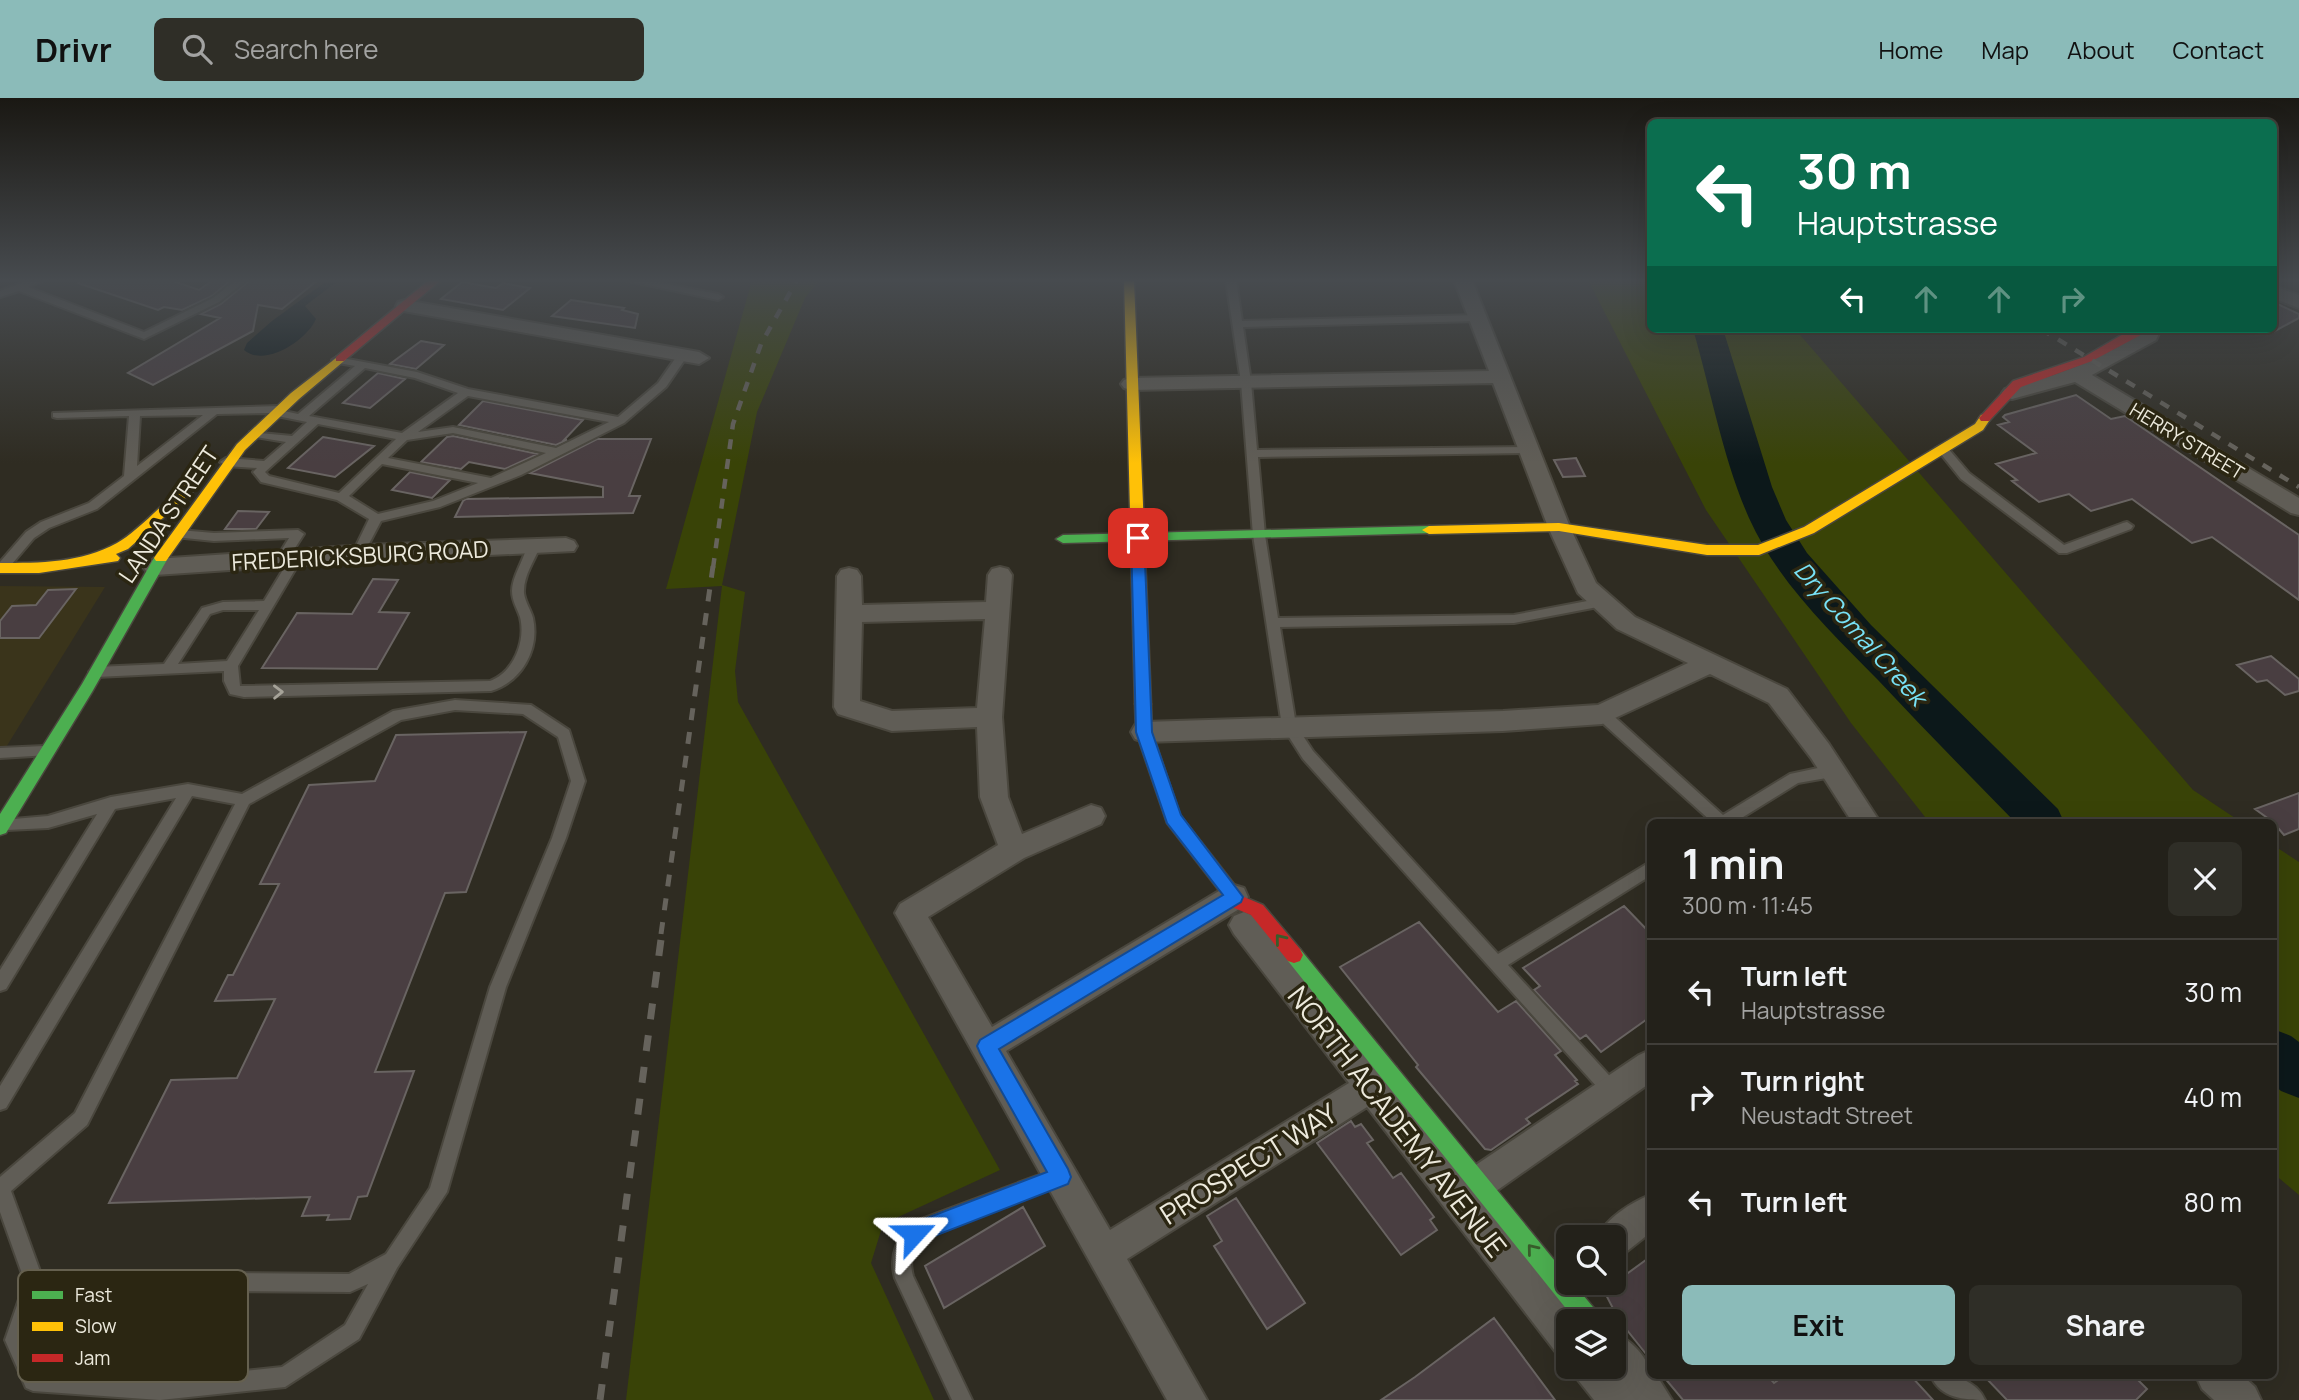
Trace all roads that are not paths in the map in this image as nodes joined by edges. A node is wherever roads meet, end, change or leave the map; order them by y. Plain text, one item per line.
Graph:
1 (361, 341) edge
2 (600, 341) edge
3 (1130, 341) edge
4 (1240, 341) edge
5 (1487, 341) edge
6 (2119, 341) edge
7 (2141, 341) edge
8 (691, 357) joint
9 (337, 360) junction
10 (363, 365) junction
11 (2075, 374) junction
12 (1502, 377) junction
13 (1246, 382) junction
14 (1131, 384) junction
15 (307, 386) junction
16 (332, 390) junction
17 (466, 393) junction
18 (2012, 393) junction
19 (214, 411) junction
20 (278, 411) junction
21 (135, 414) junction
22 (57, 415) dead end
23 (301, 417) junction
24 (316, 420) junction
25 (620, 421) junction
26 (254, 433) junction
27 (404, 437) junction
28 (292, 439) junction
29 (1942, 448) junction
30 (1530, 450) junction
31 (558, 452) junction
32 (1252, 454) junction
33 (379, 460) junction
34 (226, 462) junction
35 (264, 465) junction
36 (130, 477) junction
37 (491, 482) junction
38 (341, 498) junction
39 (2299, 508) edge
40 (376, 518) junction
41 (2127, 526) dead end
42 (1559, 527) junction
43 (177, 534) junction
44 (1259, 535) junction
45 (1138, 538) junction
46 (1063, 539) dead end
47 (566, 546) dead end
48 (534, 547) junction
49 (358, 554) junction
50 (289, 558) junction
51 (87, 561) junction
52 (155, 567) junction
53 (1, 568) edge
54 (39, 568) junction
55 (1000, 575) dead end
56 (849, 576) dead end
57 (1603, 603) junction
58 (268, 605) junction
59 (997, 610) junction
60 (850, 614) junction
61 (1273, 622) junction
62 (1712, 662) junction
63 (230, 666) junction
64 (167, 668) junction
65 (96, 672) junction
66 (1602, 714) junction
67 (989, 717) junction
68 (1289, 726) junction
69 (1144, 732) junction
70 (49, 751) junction
71 (0, 753) edge
72 (1826, 761) junction
73 (188, 790) junction
74 (244, 800) junction
75 (111, 803) junction
76 (1091, 816) dead end
77 (1719, 819) edge
78 (1727, 819) edge
79 (1864, 819) edge
80 (1, 826) edge
81 (1014, 850) junction
82 (1647, 870) edge
83 (1236, 899) junction
84 (1496, 964) junction
85 (0, 984) edge
86 (987, 1046) junction
87 (1647, 1067) edge
88 (1381, 1080) junction
89 (1612, 1091) junction
90 (0, 1102) edge
91 (1061, 1177) junction
92 (1, 1186) edge
93 (1469, 1191) junction
94 (1647, 1214) edge
95 (1626, 1231) edge
96 (1104, 1253) junction
97 (391, 1261) junction
98 (30, 1270) edge
99 (248, 1282) edge
100 (1554, 1285) edge
101 (1560, 1309) edge
102 (1578, 1309) edge
103 (1626, 1366) edge
104 (1601, 1379) edge
105 (1945, 1379) edge
106 (2219, 1379) edge
107 (248, 1381) edge
108 (45, 1382) edge
109 (237, 1382) edge
110 (962, 1400) edge
111 (1188, 1400) edge
112 (1618, 1400) edge
113 (1653, 1400) edge
114 (1975, 1400) edge
115 (2242, 1400) edge

1 - 9 street, LANDA STREET
2 - 8 street
3 - 14 street
4 - 13 lane
5 - 12 street
6 - 18 street
7 - 11 street
8 - 25 lane
9 - 10 lane
9 - 15 street, LANDA STREET
10 - 16 lane
10 - 17 lane
11 - 18 street
11 - 39 street, HERRY STREET
12 - 13 street
12 - 30 street
13 - 14 street
13 - 32 lane
14 - 45 street
15 - 16 lane
15 - 20 street, LANDA STREET
16 - 23 lane
17 - 25 lane
17 - 27 lane
18 - 29 street
19 - 20 lane
19 - 21 lane
19 - 36 lane
20 - 23 lane
20 - 26 street, LANDA STREET
21 - 22 lane
21 - 36 lane
23 - 24 lane
24 - 27 lane
24 - 28 lane
25 - 31 lane
26 - 28 lane
26 - 34 street, LANDA STREET
27 - 31 lane
27 - 33 lane
28 - 35 lane
29 - 41 lane
29 - 42 street
30 - 32 lane
30 - 42 street
31 - 37 lane
32 - 44 lane
33 - 37 lane
33 - 38 lane
34 - 35 lane
34 - 43 street, LANDA STREET
34 - 51 street
35 - 38 lane
36 - 53 lane
37 - 40 lane
38 - 40 lane
40 - 49 lane
42 - 44 street
42 - 57 street
43 - 50 lane
43 - 52 street, LANDA STREET
44 - 45 street
44 - 61 lane
45 - 46 street
45 - 69 street
47 - 48 street, FREDERICKSBURG ROAD
48 - 49 street, FREDERICKSBURG ROAD
63 -> 48 lane
49 - 50 street, FREDERICKSBURG ROAD
50 - 52 street, FREDERICKSBURG ROAD
50 - 58 lane
51 - 52 street, FREDERICKSBURG ROAD
51 - 54 street, FREDERICKSBURG ROAD
52 - 54 street, FREDERICKSBURG ROAD
52 - 65 street, LANDA STREET
53 - 54 street, FREDERICKSBURG ROAD
55 - 59 street
56 - 60 street
57 - 61 lane
57 - 62 street
58 - 63 lane
58 - 64 lane
59 - 60 street
59 - 67 street
60 - 67 street
61 - 68 lane
62 - 66 street
62 - 72 street
63 - 64 lane
64 - 65 lane
65 - 70 street, LANDA STREET
66 - 68 street
66 - 77 lane
67 - 81 street
68 - 69 street
68 - 84 lane
69 - 83 street
70 - 71 lane
70 - 80 street, LANDA STREET
72 - 78 lane
72 - 79 street
73 - 74 lane
73 - 75 lane
73 - 90 lane
74 - 92 lane
74 - 97 lane
75 - 80 lane
75 - 85 lane
76 - 81 street
81 - 86 street
82 - 84 lane
83 - 86 street
83 - 88 street, NORTH ACADEMY AVENUE
84 - 89 lane
86 - 91 street
87 - 89 street
88 - 93 street, NORTH ACADEMY AVENUE
88 - 96 street, PROSPECT WAY
89 - 93 street
91 - 96 street
91 - 110 lane
92 - 98 lane
93 - 100 street, NORTH ACADEMY AVENUE
94 - 95 street
96 - 111 street
97 - 99 lane
97 - 107 lane
100 - 101 street, NORTH ACADEMY AVENUE
100 - 102 street, NORTH ACADEMY AVENUE
103 - 113 street
104 - 112 street
105 - 114 lane
106 - 115 street
108 - 109 lane

